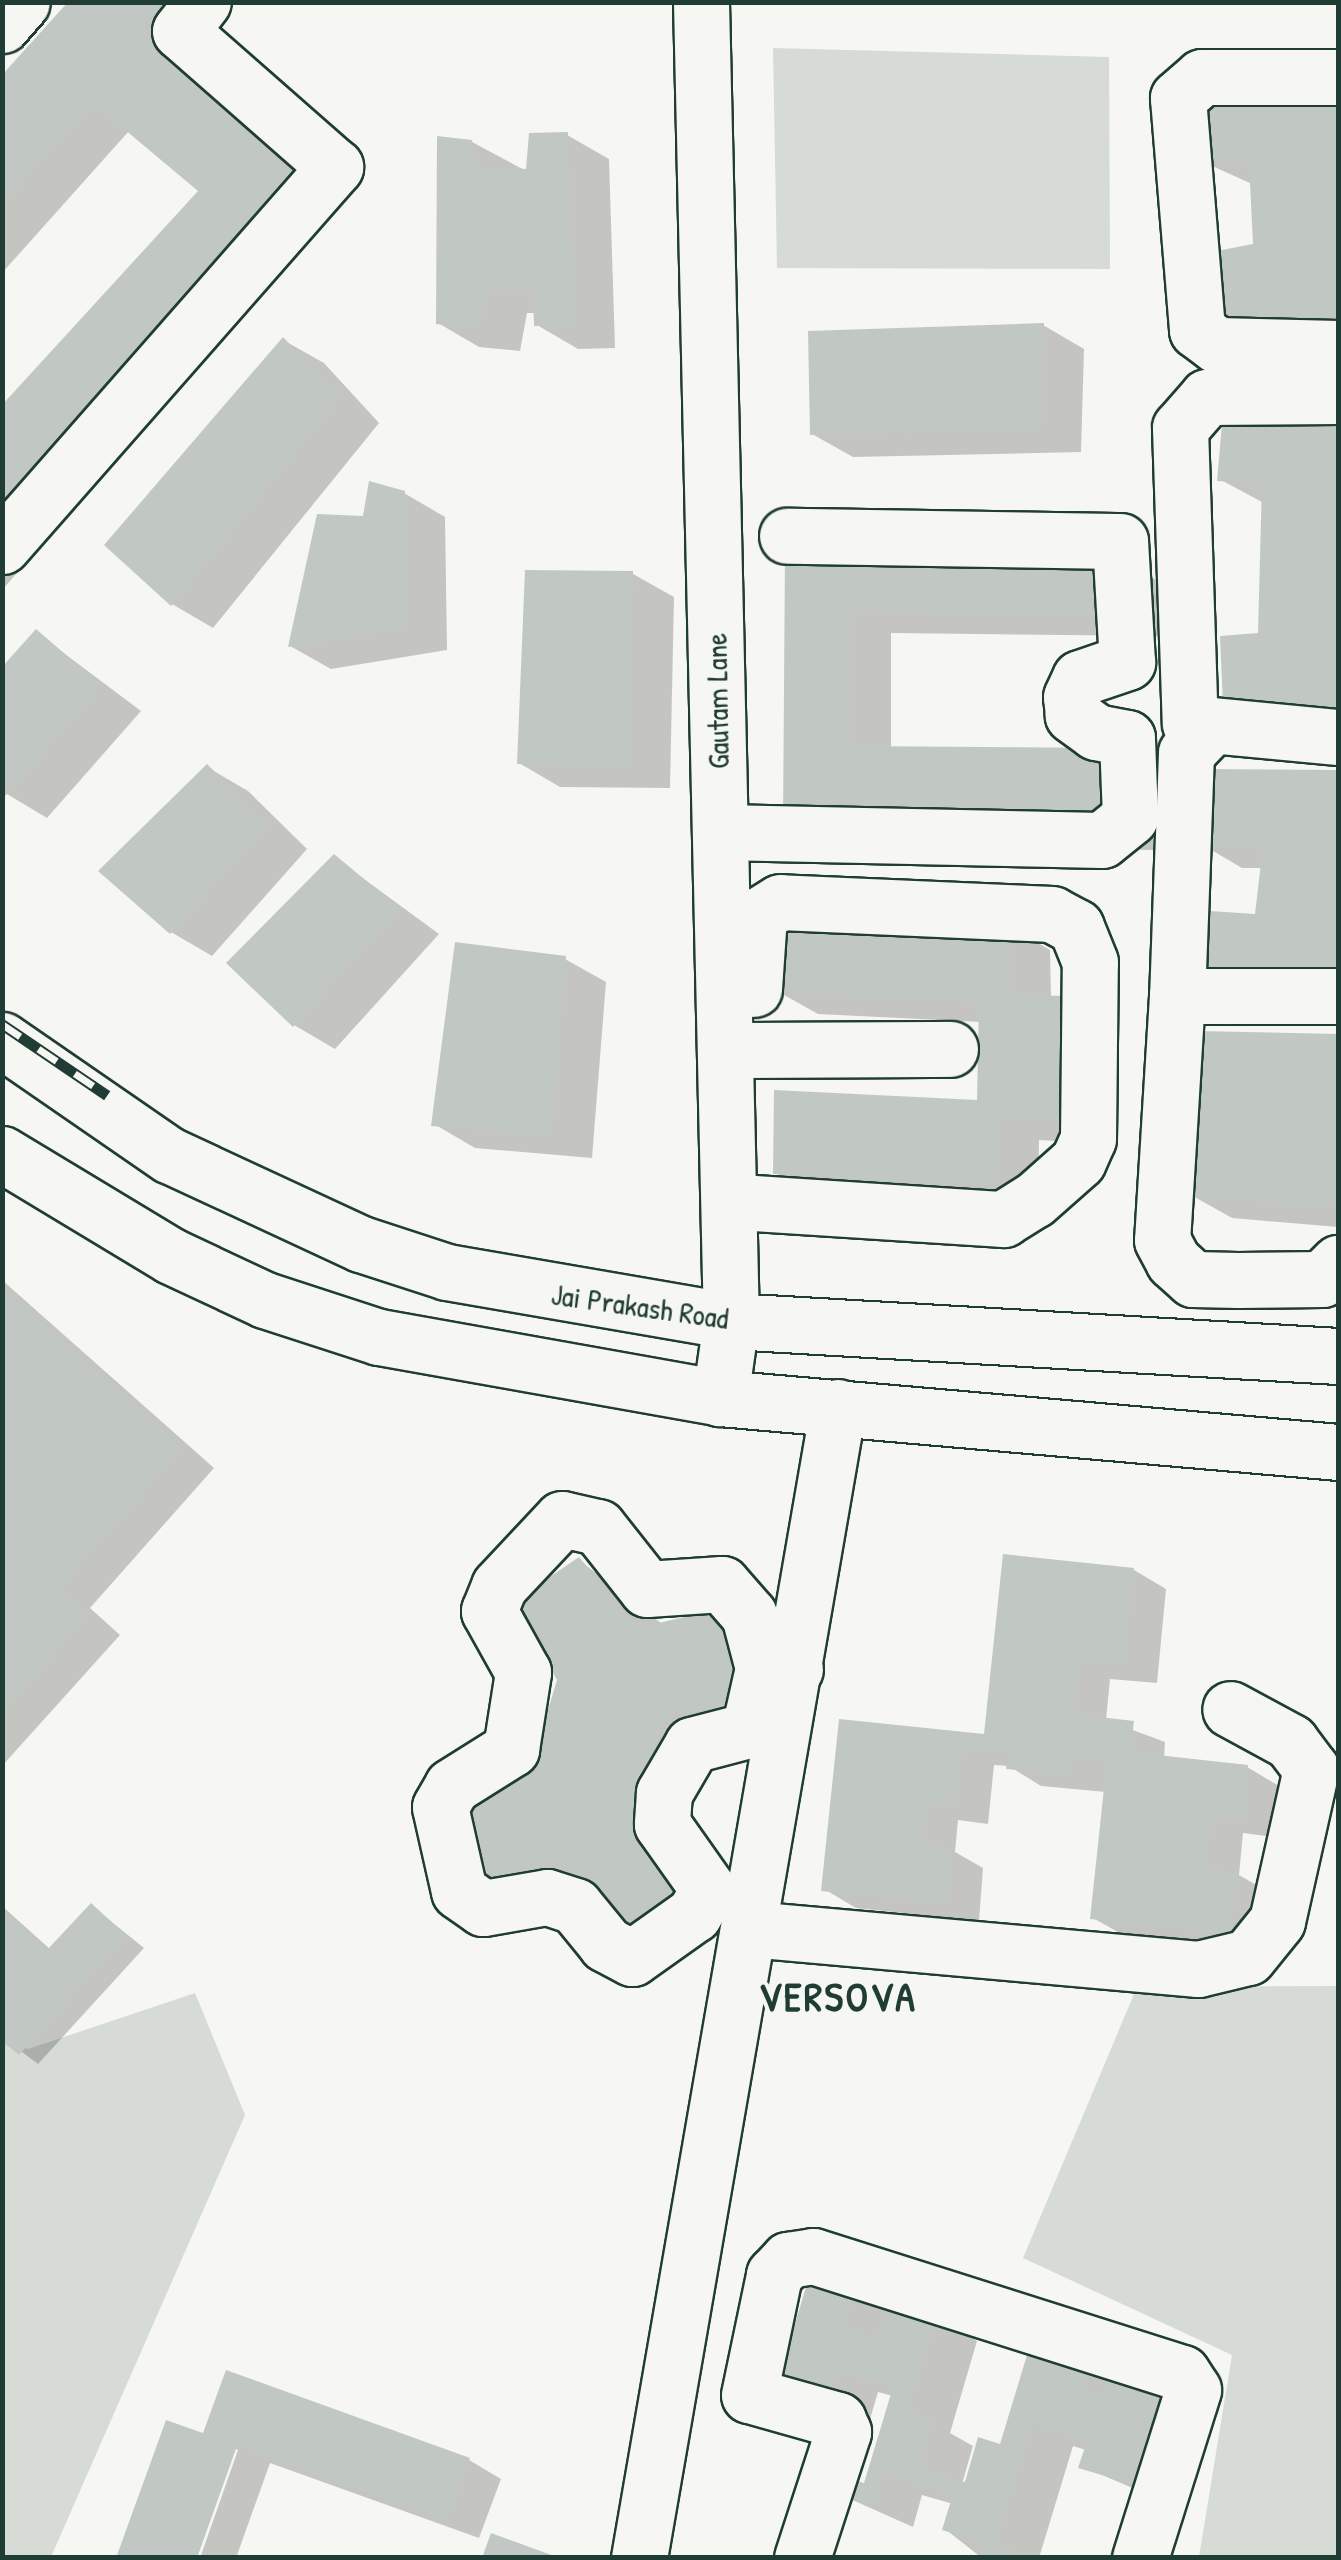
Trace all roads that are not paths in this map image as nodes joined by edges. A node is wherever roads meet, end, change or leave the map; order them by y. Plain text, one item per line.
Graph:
1 (22, 2) edge
2 (203, 2) edge
3 (701, 2) edge
4 (2, 25) edge
5 (1338, 77) edge
6 (1338, 348) edge
7 (1218, 370) junction
8 (1338, 396) edge
9 (787, 536) dead end
10 (2, 546) edge
11 (1207, 732) junction
12 (1338, 738) edge
13 (720, 832) junction
14 (1178, 996) junction
15 (1338, 996) edge
16 (2, 1040) edge
17 (950, 1048) dead end
18 (739, 1049) junction
19 (2, 1154) edge
20 (754, 1204) junction
21 (1338, 1262) edge
22 (1238, 1280) junction
23 (742, 1321) junction
24 (1234, 1350) junction
25 (1338, 1356) edge
26 (720, 1398) junction
27 (838, 1407) junction
28 (1338, 1452) edge
29 (779, 1668) junction
30 (1230, 1710) dead end
31 (750, 1929) junction
32 (671, 2368) junction
33 (749, 2395) junction
34 (640, 2558) edge
35 (802, 2558) edge
36 (1140, 2558) edge

1 - 4 street
2 - 10 street
3 - 13 street, Gautam Lane
5 - 7 street
6 - 7 street
7 - 8 street
7 - 11 street
9 - 13 street
11 - 12 street
11 - 14 street
13 - 18 street, Gautam Lane
14 - 15 street
14 - 22 street
16 - 23 street, Jai Prakash Road
17 - 18 street
18 - 20 street
18 - 20 street
18 - 23 street, Gautam Lane
19 - 26 street
20 - 23 street
21 - 22 street
22 - 24 street
23 - 24 street, Jai Prakash Road
23 - 26 street, Gautam Lane
24 - 25 street, Jai Prakash Road
26 - 27 street
27 - 28 street
27 - 29 street
29 - 29 street
29 - 31 street
30 - 31 street
31 - 32 street
32 - 33 street
32 - 34 street
33 - 35 street
33 - 36 street

